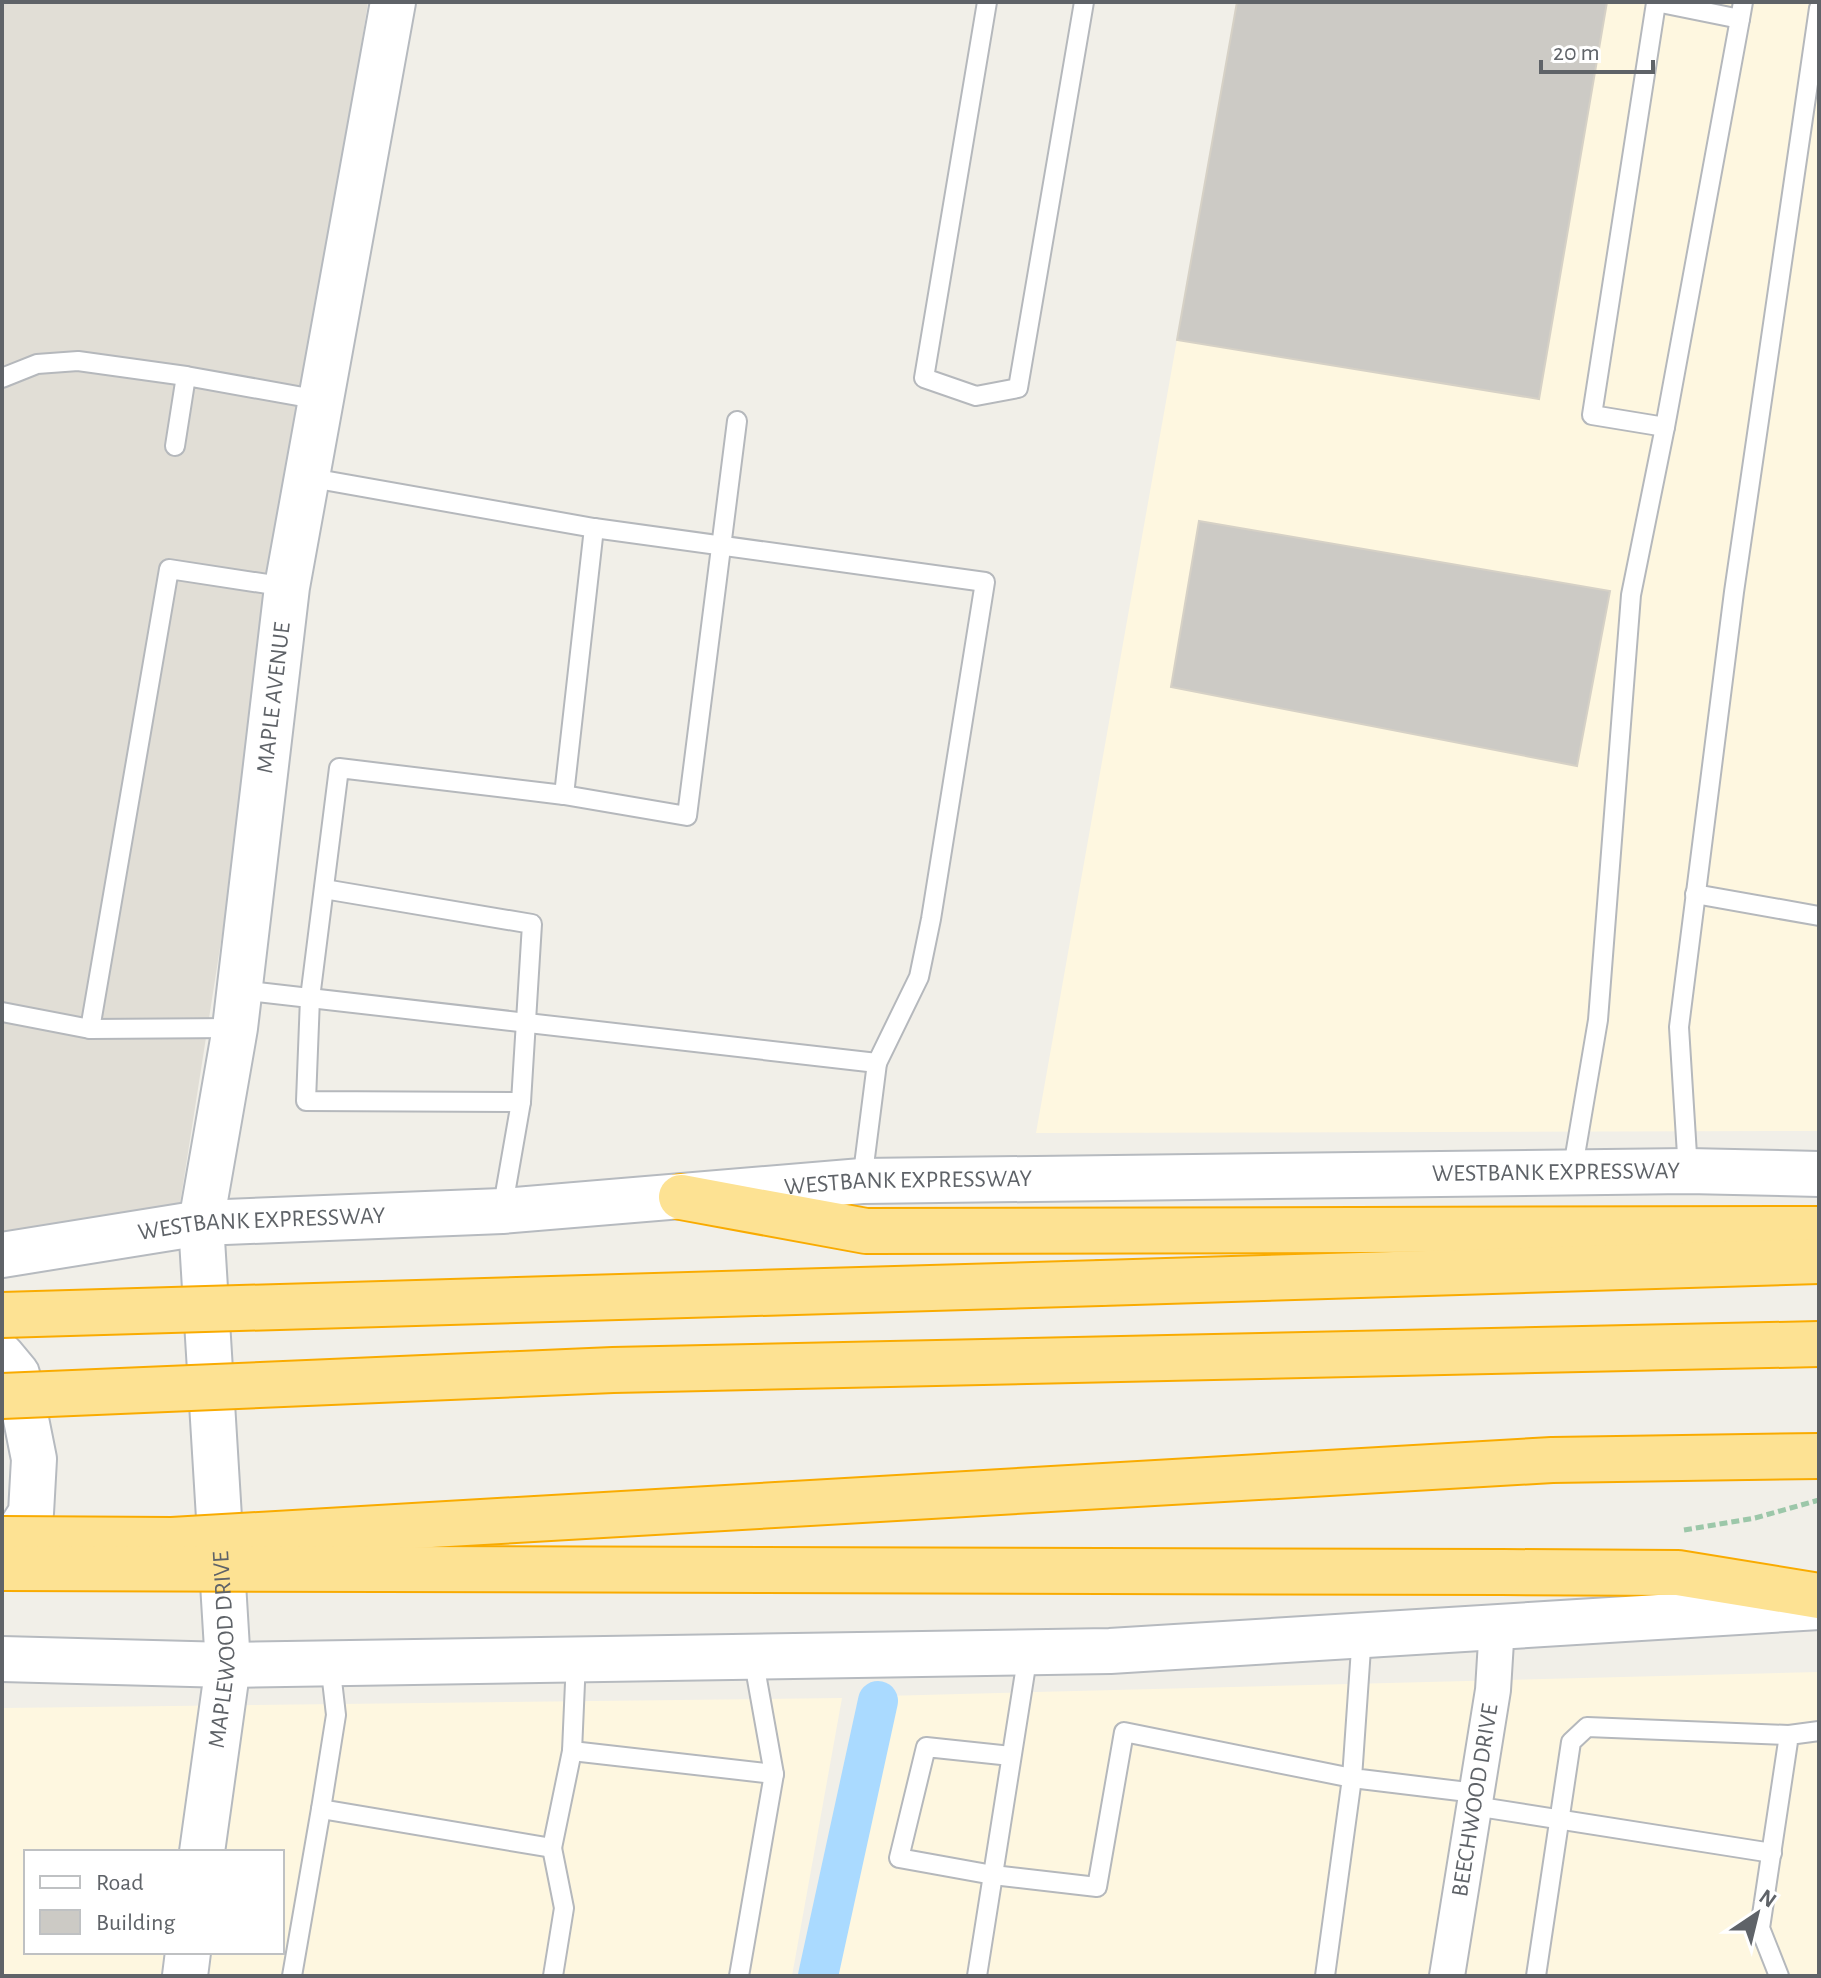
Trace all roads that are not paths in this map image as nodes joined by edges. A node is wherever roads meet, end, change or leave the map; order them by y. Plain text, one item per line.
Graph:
1 (393, 2) edge
2 (987, 2) edge
3 (1084, 2) edge
4 (1656, 2) edge
5 (1819, 8) edge
6 (1742, 11) edge
7 (186, 376) junction
8 (2, 378) edge
9 (320, 400) junction
10 (737, 421) dead end
11 (1665, 427) junction
12 (175, 446) dead end
13 (306, 477) junction
14 (594, 528) junction
15 (723, 547) junction
16 (287, 587) junction
17 (564, 795) junction
18 (324, 889) junction
19 (1695, 894) junction
20 (1819, 916) edge
21 (310, 998) junction
22 (238, 1009) junction
23 (2, 1012) edge
24 (523, 1023) junction
25 (90, 1029) junction
26 (877, 1063) junction
27 (521, 1102) junction
28 (1688, 1171) junction
29 (1572, 1173) junction
30 (1819, 1174) edge
31 (862, 1181) junction
32 (681, 1197) junction
33 (502, 1211) junction
34 (201, 1223) junction
35 (1819, 1229) edge
36 (2, 1255) edge
37 (1819, 1261) edge
38 (2, 1315) edge
39 (1819, 1344) edge
40 (2, 1356) edge
41 (2, 1396) edge
42 (213, 1396) joint
43 (1819, 1456) edge
44 (2, 1539) edge
45 (2, 1558) edge
46 (2, 1568) edge
47 (1819, 1596) edge
48 (1819, 1607) edge
49 (1497, 1625) junction
50 (1362, 1634) junction
51 (1028, 1653) junction
52 (753, 1657) junction
53 (2, 1659) edge
54 (576, 1660) junction
55 (330, 1663) junction
56 (228, 1665) junction
57 (1819, 1731) edge
58 (1789, 1735) junction
59 (572, 1751) junction
60 (1011, 1756) junction
61 (774, 1774) junction
62 (1352, 1778) junction
63 (1475, 1799) junction
64 (321, 1809) junction
65 (1559, 1822) junction
66 (552, 1848) junction
67 (202, 1850) edge
68 (1772, 1853) junction
69 (993, 1875) junction
70 (188, 1954) edge
71 (185, 1976) edge
72 (292, 1976) edge
73 (553, 1976) edge
74 (739, 1976) edge
75 (977, 1976) edge
76 (1325, 1976) edge
77 (1447, 1976) edge
78 (1536, 1976) edge
79 (1779, 1976) edge

1 - 9 main road, MAPLE AVENUE
2 - 3 lane
4 - 6 lane
4 - 11 lane
5 - 19 lane
6 - 11 lane
7 - 8 lane
7 - 9 lane
7 - 12 lane
9 - 13 main road, MAPLE AVENUE
10 - 15 lane
11 - 29 lane
13 - 14 lane
13 - 16 main road, MAPLE AVENUE
14 - 15 lane
14 - 17 lane
15 - 17 lane
15 - 26 lane
16 - 22 main road, MAPLE AVENUE
16 - 25 lane
17 - 18 lane
18 - 21 lane
18 - 24 lane
19 - 20 lane
19 - 28 lane
21 - 22 lane
21 - 24 lane
21 - 27 lane
22 - 25 lane
22 - 34 main road, MAPLE AVENUE
23 - 25 lane
24 - 26 lane
24 - 27 lane
26 - 31 lane
27 - 33 lane
28 - 29 main road, WESTBANK EXPRESSWAY
28 - 30 main road, WESTBANK EXPRESSWAY
29 - 31 main road, WESTBANK EXPRESSWAY
31 - 32 main road, WESTBANK EXPRESSWAY
32 - 33 main road, WESTBANK EXPRESSWAY
32 - 35 highway
33 - 34 main road, WESTBANK EXPRESSWAY
34 - 36 main road, WESTBANK EXPRESSWAY
34 - 42 main road, MAPLE AVENUE
37 - 38 highway, bridge
39 - 41 highway, bridge
40 - 45 main road
42 - 56 main road, MAPLEWOOD DRIVE
43 - 44 highway, bridge
46 - 47 highway, bridge
48 - 49 main road
49 - 50 main road
49 - 63 street, BEECHWOOD DRIVE
50 - 51 main road
50 - 62 lane
51 - 52 main road
51 - 60 lane
52 - 54 main road
52 - 61 lane
53 - 56 main road
54 - 55 main road
54 - 59 lane
55 - 56 main road
55 - 64 lane
56 - 67 main road, MAPLEWOOD DRIVE
57 - 58 lane
58 - 65 lane
58 - 68 lane
59 - 61 lane
59 - 66 lane
60 - 69 lane
60 - 69 lane
61 - 74 lane
62 - 63 lane
62 - 69 lane
62 - 76 lane
63 - 65 lane
63 - 77 street, BEECHWOOD DRIVE
64 - 66 lane
64 - 72 lane
65 - 68 lane
65 - 78 lane
66 - 73 lane
68 - 79 lane
69 - 75 lane
70 - 71 main road

